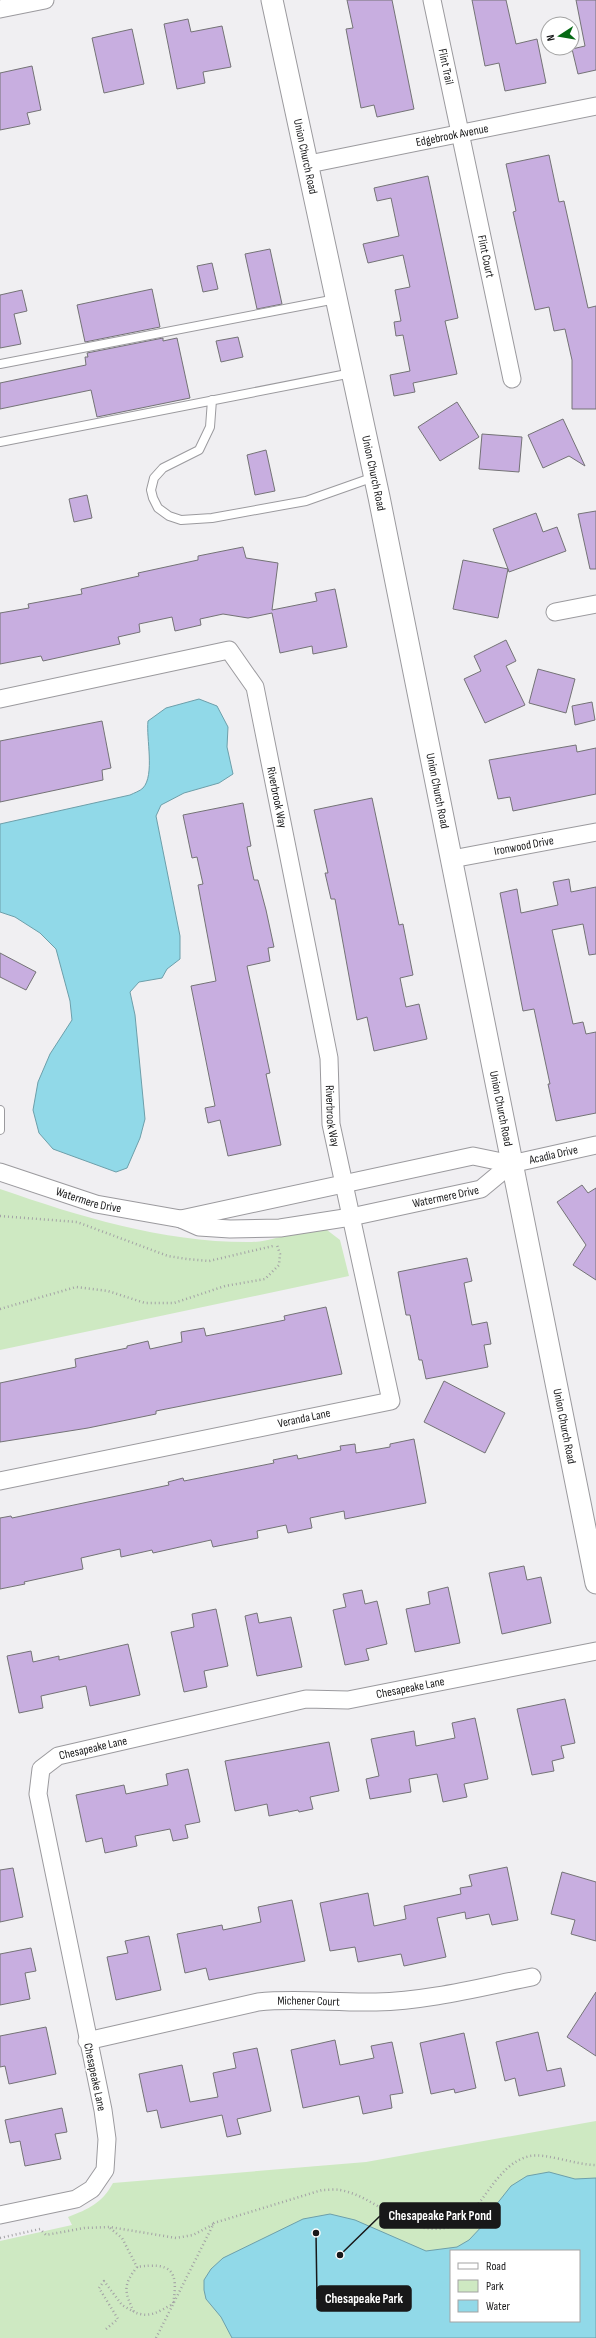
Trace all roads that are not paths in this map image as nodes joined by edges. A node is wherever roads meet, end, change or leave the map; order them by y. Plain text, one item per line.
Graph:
1 (45, 0) edge
2 (272, 0) edge
3 (432, 0) edge
4 (0, 9) edge
5 (596, 106) edge
6 (460, 134) junction
7 (309, 164) junction
8 (337, 298) junction
9 (0, 364) edge
10 (353, 372) junction
11 (512, 379) dead end
12 (212, 400) junction
13 (0, 442) edge
14 (375, 477) junction
15 (596, 604) edge
16 (555, 612) dead end
17 (0, 699) edge
18 (596, 832) edge
19 (452, 859) junction
20 (0, 1110) edge
21 (0, 1130) edge
22 (596, 1145) edge
23 (511, 1164) junction
24 (0, 1172) edge
25 (344, 1183) junction
26 (351, 1217) junction
27 (180, 1219) junction
28 (0, 1481) edge
29 (596, 1583) edge
30 (596, 1651) edge
31 (532, 1977) dead end
32 (88, 2041) junction
33 (0, 2215) edge

1 - 4 street
2 - 7 street, Union Church Road
3 - 6 street, Flint Trail
5 - 6 street, Edgebrook Avenue
6 - 7 street, Edgebrook Avenue
6 - 11 street, Flint Court
7 - 8 street, Union Church Road
8 - 9 lane
8 - 10 street, Union Church Road
10 - 12 lane
10 - 14 street, Union Church Road
12 - 13 lane
12 - 14 lane
14 - 19 street, Union Church Road
15 - 16 street
17 - 25 street, Riverbrook Way
18 - 19 street, Ironwood Drive
19 - 23 street, Union Church Road
20 - 21 lane
22 - 23 street, Acadia Drive
23 - 25 street, Watermere Drive
23 - 26 street, Watermere Drive
23 - 29 street, Union Church Road
24 - 27 street, Watermere Drive
25 - 26 street, Veranda Lane
25 - 27 street, Watermere Drive
26 - 27 street, Watermere Drive
26 - 28 street, Veranda Lane
30 - 32 street, Chesapeake Lane
31 - 32 street, Michener Court
32 - 33 street, Chesapeake Lane

